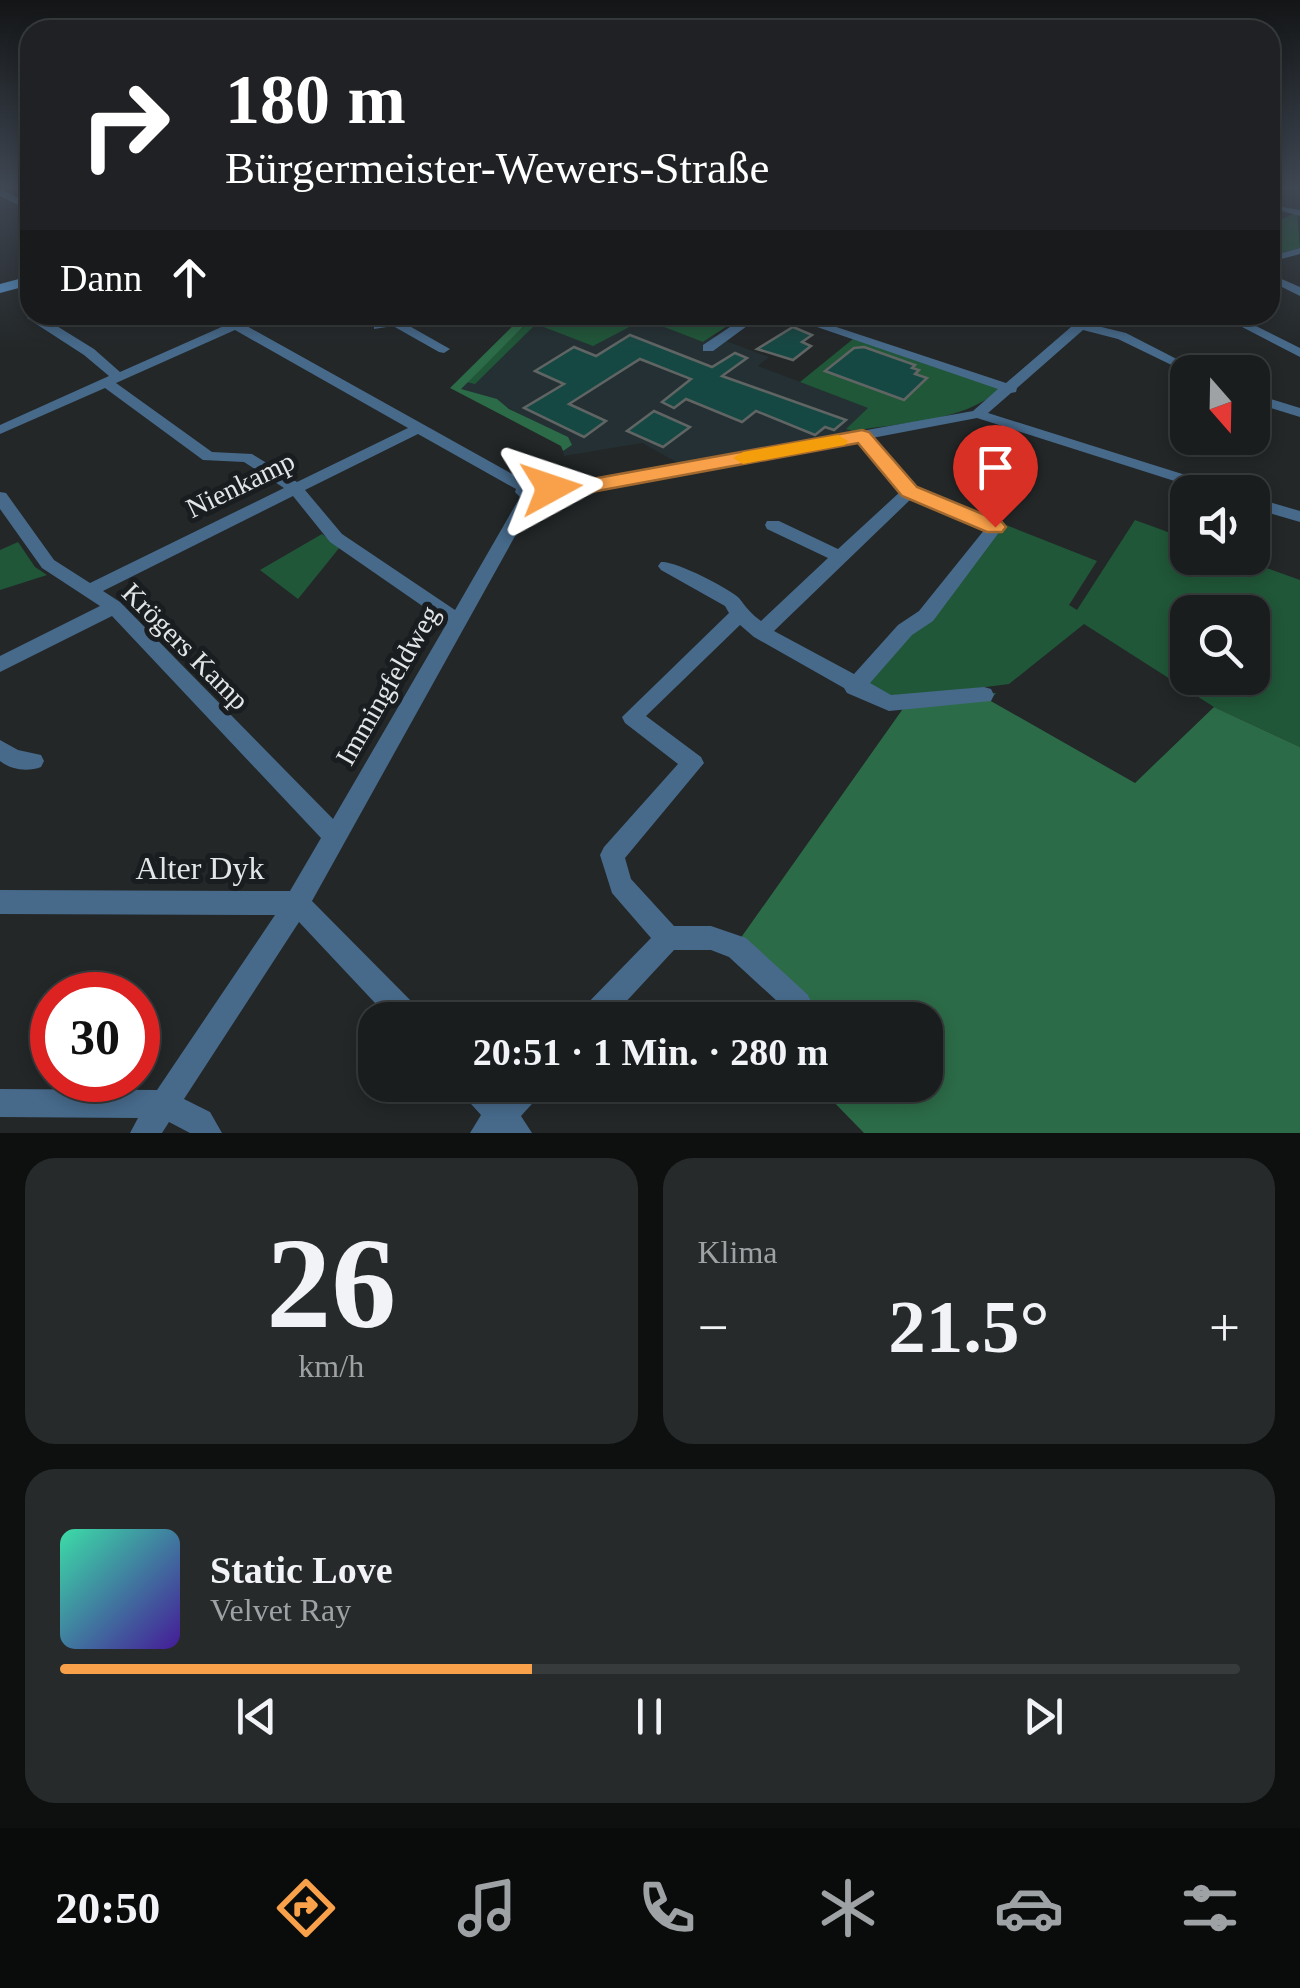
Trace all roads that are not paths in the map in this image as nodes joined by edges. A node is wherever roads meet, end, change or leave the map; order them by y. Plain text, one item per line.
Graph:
1 (47, 325) edge
2 (404, 325) edge
3 (741, 325) edge
4 (818, 325) edge
5 (1075, 325) edge
6 (1245, 325) edge
7 (236, 326) joint
8 (1079, 326) junction
9 (708, 348) dead end
10 (444, 349) dead end
11 (1300, 352) edge
12 (1170, 359) edge
13 (112, 380) junction
14 (1010, 389) junction
15 (1270, 403) edge
16 (1300, 413) edge
17 (978, 414) junction
18 (417, 428) junction
19 (0, 430) edge
20 (862, 436) junction
21 (1170, 475) edge
22 (296, 488) junction
23 (525, 491) junction
24 (910, 491) junction
25 (0, 497) edge
26 (1270, 508) edge
27 (1300, 517) edge
28 (773, 524) dead end
29 (840, 558) junction
30 (667, 566) dead end
31 (88, 591) junction
32 (114, 607) junction
33 (738, 614) junction
34 (459, 622) junction
35 (761, 632) junction
36 (0, 665) edge
37 (854, 687) junction
38 (984, 695) dead end
39 (0, 749) edge
40 (32, 762) dead end
41 (334, 836) junction
42 (0, 902) edge
43 (297, 903) junction
44 (668, 938) junction
45 (393, 1002) edge
46 (608, 1002) edge
47 (798, 1002) edge
48 (484, 1102) edge
49 (518, 1102) edge
50 (0, 1103) edge
51 (165, 1104) junction
52 (501, 1127) edge
53 (145, 1133) edge
54 (208, 1133) edge

1 - 13 street
2 - 10 street
3 - 9 street
4 - 14 street
5 - 8 street
6 - 11 street
7 - 13 street
7 - 18 street
8 - 12 street
8 - 14 street
13 - 19 street
13 - 22 street
14 - 17 street
15 - 16 street
17 - 20 street
17 - 21 street
18 - 22 street, Nienkamp
18 - 23 street
20 - 23 street
20 - 24 street
22 - 31 street, Nienkamp
22 - 34 street
23 - 34 street, Immingfeldweg
24 - 29 street
24 - 37 street
25 - 31 street, Krögers Kamp
26 - 27 street
28 - 29 street
29 - 35 street
30 - 33 street
31 - 32 street, Krögers Kamp
32 - 36 street
32 - 41 street, Krögers Kamp
33 - 35 street
33 - 44 street
34 - 41 street, Immingfeldweg
35 - 37 street
37 - 38 street
39 - 40 street
41 - 43 street, Immingfeldweg
42 - 43 street, Alter Dyk
43 - 45 street, Alter Dyk
43 - 51 street, Immingfeldweg
44 - 46 street
44 - 47 street
48 - 52 street
49 - 52 street
50 - 51 street
51 - 53 street, Immingfeldweg
51 - 54 street

